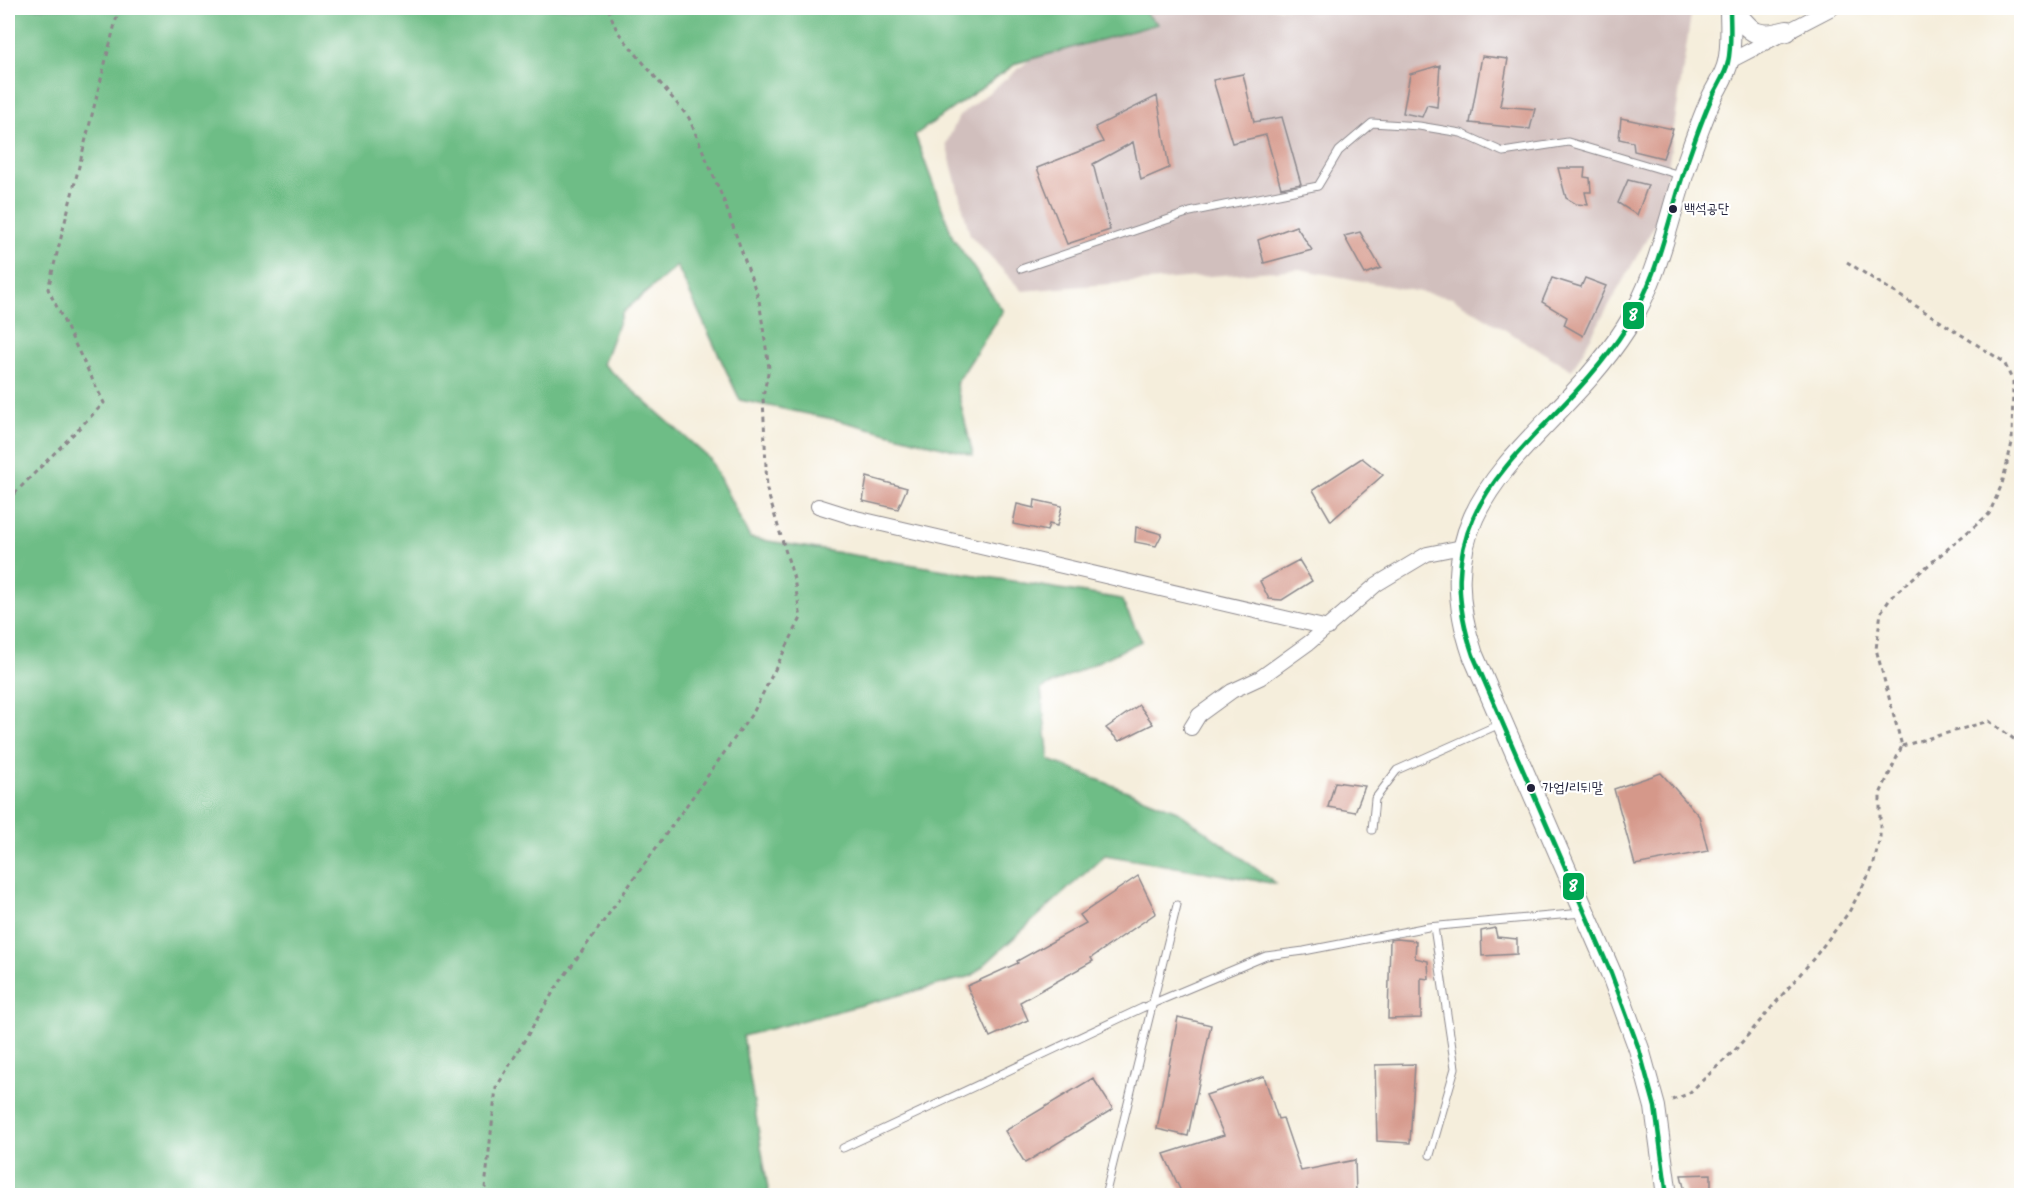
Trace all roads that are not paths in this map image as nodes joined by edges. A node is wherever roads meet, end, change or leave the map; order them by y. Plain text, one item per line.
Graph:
1 (1731, 8) edge
2 (1832, 8) edge
3 (1787, 31) junction
4 (1728, 62) junction
5 (1682, 175) junction
6 (1021, 269) dead end
7 (818, 506) dead end
8 (1462, 547) junction
9 (1328, 628) junction
10 (1502, 723) junction
11 (1191, 728) dead end
12 (1372, 831) dead end
13 (1178, 905) dead end
14 (1585, 913) junction
15 (1434, 927) junction
16 (1155, 1002) junction
17 (843, 1149) dead end
18 (1430, 1155) dead end
19 (1105, 1196) edge
20 (1667, 1196) edge

1 - 3 street
1 - 4 street
2 - 3 street
3 - 4 street
4 - 5 street
5 - 6 lane
5 - 8 street
7 - 9 street
8 - 9 street
8 - 10 street
9 - 11 street
10 - 12 lane
10 - 14 street
13 - 16 lane
14 - 15 lane
14 - 20 street
15 - 16 lane
15 - 18 lane
16 - 17 lane
16 - 19 lane

